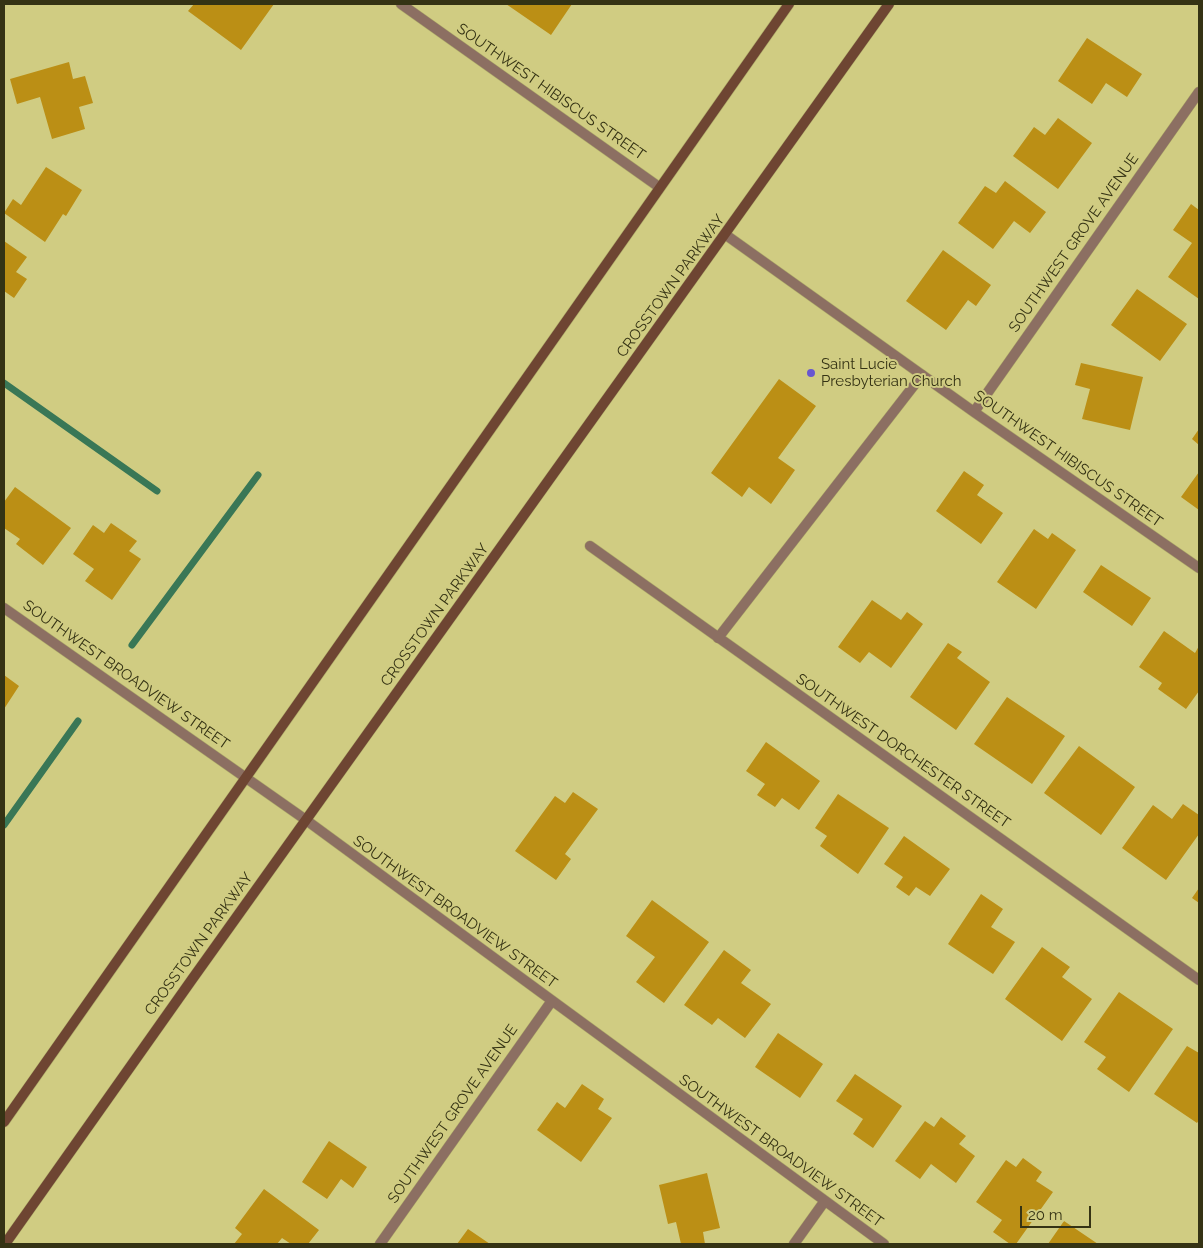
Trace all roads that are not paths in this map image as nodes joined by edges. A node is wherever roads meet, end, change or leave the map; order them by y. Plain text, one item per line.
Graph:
1 (401, 4) edge
2 (789, 4) edge
3 (889, 4) edge
4 (415, 8) edge
5 (1199, 92) edge
6 (659, 186) junction
7 (726, 235) junction
8 (922, 375) junction
9 (974, 412) junction
10 (590, 546) dead end
11 (1199, 568) edge
12 (4, 608) edge
13 (718, 638) junction
14 (247, 778) junction
15 (306, 820) junction
16 (1199, 980) edge
17 (552, 1002) junction
18 (4, 1122) edge
19 (824, 1202) junction
20 (5, 1244) edge
21 (380, 1244) edge
22 (794, 1244) edge
23 (884, 1244) edge

1 - 4 street, SOUTHWEST HIBISCUS STREET
2 - 6 main road
3 - 7 main road, CROSSTOWN PARKWAY
4 - 6 street, SOUTHWEST HIBISCUS STREET
5 - 9 street, SOUTHWEST GROVE AVENUE
6 - 14 main road
7 - 8 street, SOUTHWEST HIBISCUS STREET
7 - 15 main road, CROSSTOWN PARKWAY
8 - 9 street, SOUTHWEST HIBISCUS STREET
8 - 13 street
9 - 11 street, SOUTHWEST HIBISCUS STREET
10 - 13 street, SOUTHWEST DORCHESTER STREET
12 - 14 street, SOUTHWEST BROADVIEW STREET
13 - 16 street, SOUTHWEST DORCHESTER STREET
14 - 15 street, SOUTHWEST BROADVIEW STREET
14 - 18 main road
15 - 17 street, SOUTHWEST BROADVIEW STREET
15 - 20 main road, CROSSTOWN PARKWAY
17 - 19 street, SOUTHWEST BROADVIEW STREET
17 - 21 street, SOUTHWEST GROVE AVENUE
19 - 22 street
19 - 23 street, SOUTHWEST BROADVIEW STREET

